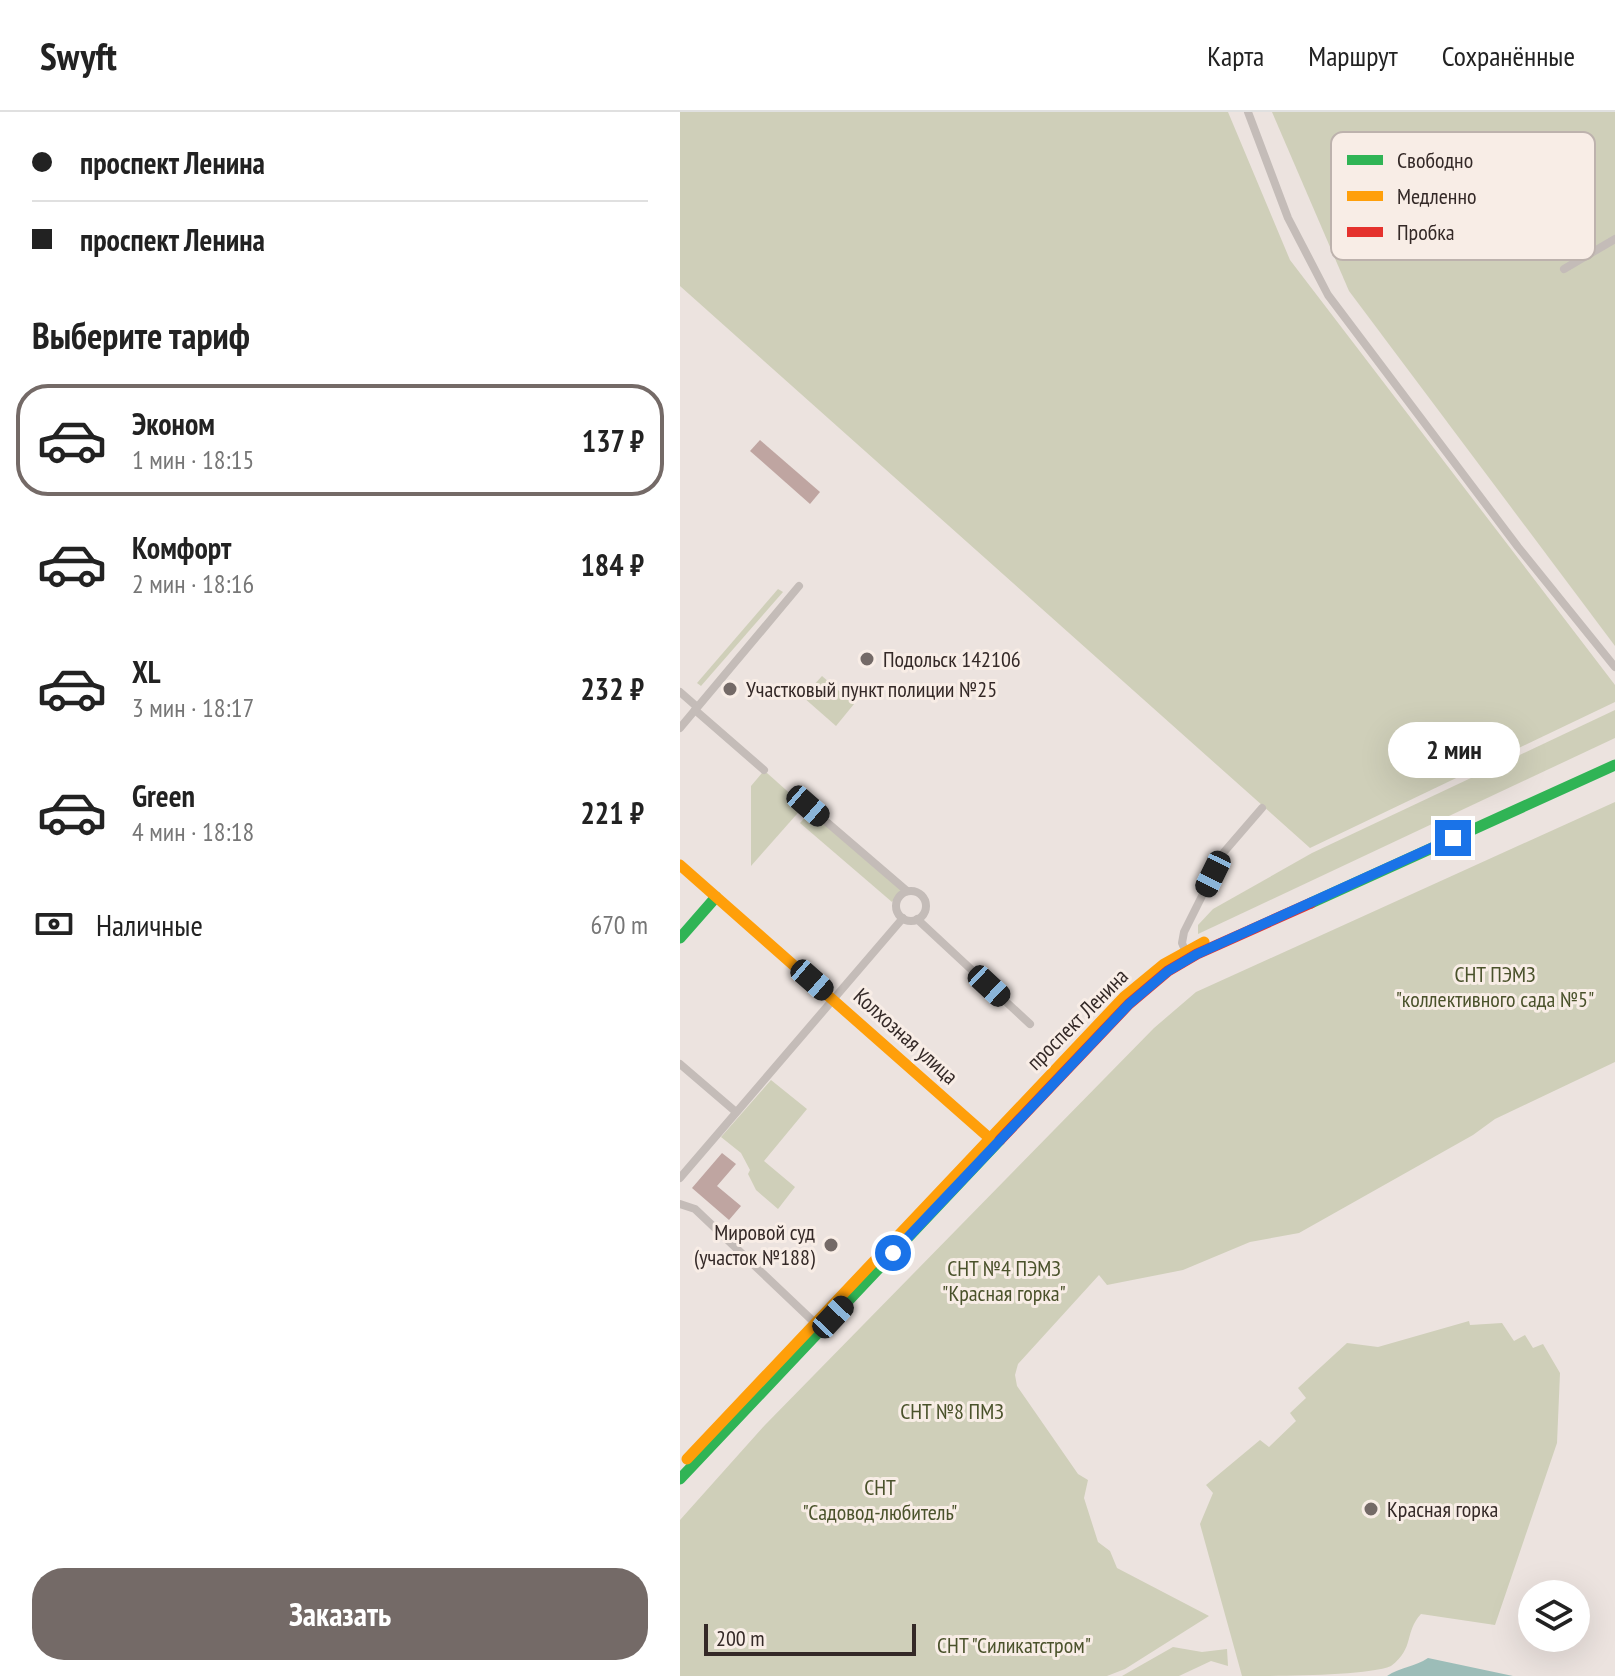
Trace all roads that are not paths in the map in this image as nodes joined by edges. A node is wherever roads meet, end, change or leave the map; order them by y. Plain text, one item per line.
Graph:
1 (1248, 112) edge
2 (1615, 239) edge
3 (1595, 251) edge
4 (1579, 260) edge
5 (1564, 269) dead end
6 (799, 586) dead end
7 (1615, 667) edge
8 (680, 692) edge
9 (696, 708) junction
10 (680, 728) edge
11 (1615, 756) edge
12 (1615, 765) edge
13 (764, 770) dead end
14 (808, 806) dead end
15 (1262, 808) dead end
16 (680, 865) edge
17 (907, 891) junction
18 (716, 897) junction
19 (903, 918) junction
20 (917, 919) junction
21 (680, 938) edge
22 (1185, 950) junction
23 (834, 999) junction
24 (1030, 1024) dead end
25 (680, 1064) edge
26 (736, 1112) junction
27 (992, 1141) junction
28 (680, 1178) edge
29 (680, 1204) edge
30 (815, 1323) junction
31 (680, 1467) edge
32 (680, 1479) edge

1 - 7 street
2 - 3 street
4 - 5 street
6 - 9 street
8 - 9 street
9 - 10 street
9 - 13 street
11 - 22 main road, проспект Ленина
12 - 27 main road, проспект Ленина
14 - 17 street
15 - 22 street
16 - 18 main road, Колхозная улица
17 - 19 street
17 - 20 street
18 - 21 main road
18 - 23 main road, Колхозная улица
19 - 20 street
19 - 23 street
20 - 24 street
22 - 27 main road, проспект Ленина
23 - 26 street
23 - 27 main road, Колхозная улица
25 - 26 street
26 - 28 street
27 - 30 main road, проспект Ленина
27 - 32 main road, проспект Ленина
29 - 30 street
30 - 31 main road, проспект Ленина

